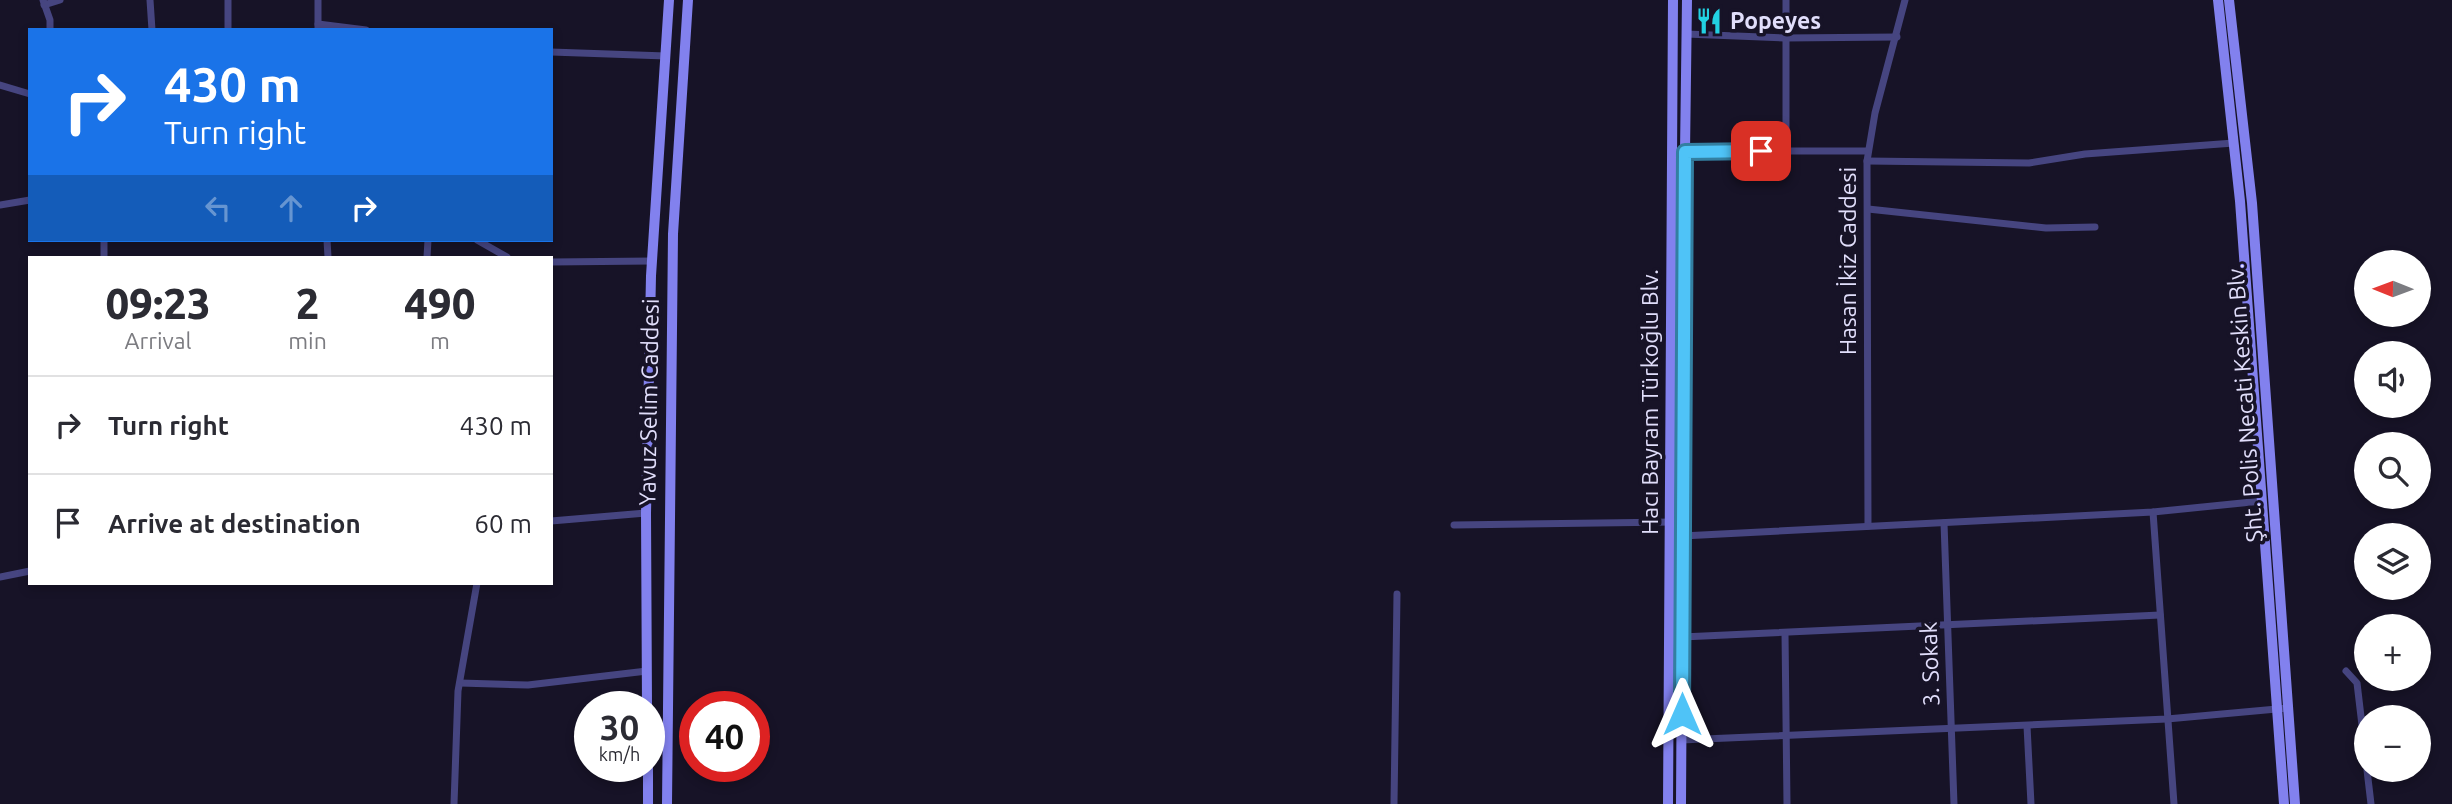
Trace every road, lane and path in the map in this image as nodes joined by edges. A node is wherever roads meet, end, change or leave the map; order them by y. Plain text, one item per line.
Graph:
1 (60, 0) edge
2 (150, 0) edge
3 (228, 0) edge
4 (318, 0) edge
5 (670, 0) edge
6 (688, 0) edge
7 (1672, 0) edge
8 (1688, 0) edge
9 (1786, 0) edge
10 (1905, 0) edge
11 (2218, 0) edge
12 (2229, 0) edge
13 (44, 2) edge
14 (318, 27) edge
15 (50, 28) edge
16 (152, 28) edge
17 (229, 28) edge
18 (1686, 34) junction
19 (1897, 37) junction
20 (1785, 38) junction
21 (553, 52) edge
22 (666, 56) junction
23 (0, 85) edge
24 (28, 92) edge
25 (2234, 144) junction
26 (1672, 151) junction
27 (1786, 151) junction
28 (1868, 151) junction
29 (1685, 152) junction
30 (1867, 161) junction
31 (28, 200) edge
32 (0, 205) edge
33 (1868, 209) junction
34 (2095, 227) dead end
35 (481, 242) edge
36 (505, 256) edge
37 (652, 261) junction
38 (553, 262) edge
39 (2262, 501) junction
40 (669, 512) junction
41 (2153, 512) junction
42 (646, 513) junction
43 (553, 521) edge
44 (1670, 522) junction
45 (1682, 522) junction
46 (1944, 523) junction
47 (1454, 525) dead end
48 (1868, 526) junction
49 (1682, 536) junction
50 (28, 571) edge
51 (0, 577) edge
52 (477, 585) edge
53 (1397, 594) dead end
54 (2160, 615) junction
55 (1948, 623) junction
56 (1785, 633) junction
57 (1682, 637) junction
58 (647, 671) junction
59 (2346, 671) dead end
60 (460, 683) junction
61 (647, 691) edge
62 (2360, 705) edge
63 (2283, 709) junction
64 (2167, 719) junction
65 (2027, 726) junction
66 (1952, 729) junction
67 (1785, 734) junction
68 (1681, 740) junction
69 (648, 782) edge
70 (2368, 782) edge
71 (454, 804) edge
72 (648, 804) edge
73 (667, 804) edge
74 (1394, 804) edge
75 (1668, 804) edge
76 (1681, 804) edge
77 (1787, 804) edge
78 (1954, 804) edge
79 (2031, 804) edge
80 (2174, 804) edge
81 (2284, 804) edge
82 (2295, 804) edge
83 (2371, 804) edge

1 - 13 street
2 - 16 street
3 - 17 street
4 - 14 street
5 - 22 street, Yavuz Selim Caddesi
6 - 40 street, Yavuz Selim Caddesi
7 - 26 street, Hacı Bayram Türkoğlu Blv.
8 - 18 street, Hacı Bayram Türkoğlu Blv.
9 - 20 street
10 - 19 street, Hasan İkiz Caddesi
11 - 25 street, Şht. Polis Necati Keskin Blv.
12 - 63 street, Şht. Polis Necati Keskin Blv.
13 - 15 street
18 - 20 street
18 - 29 street, Hacı Bayram Türkoğlu Blv.
19 - 20 street
19 - 28 street, Hasan İkiz Caddesi
20 - 27 street
21 - 22 street
22 - 37 street, Yavuz Selim Caddesi
23 - 24 street
25 - 30 street
25 - 39 street, Şht. Polis Necati Keskin Blv.
26 - 29 street
26 - 44 street, Hacı Bayram Türkoğlu Blv.
27 - 28 street
27 - 29 street
28 - 30 street, Hasan İkiz Caddesi
29 - 45 street, Hacı Bayram Türkoğlu Blv.
30 - 33 street, Hasan İkiz Caddesi
31 - 32 street
33 - 34 street
33 - 48 street, Hasan İkiz Caddesi
35 - 36 street
37 - 38 street
37 - 42 street, Yavuz Selim Caddesi
39 - 41 street
39 - 63 street, Şht. Polis Necati Keskin Blv.
40 - 42 street
40 - 73 street, Yavuz Selim Caddesi
41 - 46 street
41 - 54 street
42 - 43 street
42 - 58 street, Yavuz Selim Caddesi
44 - 45 street
44 - 47 street
44 - 75 street, Hacı Bayram Türkoğlu Blv.
45 - 49 street, Hacı Bayram Türkoğlu Blv.
46 - 48 street
46 - 55 street, 3. Sokak
48 - 49 street
49 - 57 street, Hacı Bayram Türkoğlu Blv.
50 - 51 street
52 - 60 street
53 - 74 street
54 - 55 street
54 - 64 street
55 - 56 street
55 - 66 street, 3. Sokak
56 - 57 street
56 - 67 street
57 - 68 street, Hacı Bayram Türkoğlu Blv.
58 - 60 street
58 - 61 street, Yavuz Selim Caddesi
59 - 62 street
60 - 71 street
63 - 64 street
63 - 81 street, Şht. Polis Necati Keskin Blv.
63 - 82 street, Şht. Polis Necati Keskin Blv.
64 - 65 street
64 - 80 street
65 - 66 street
65 - 79 street
66 - 67 street
66 - 78 street, 3. Sokak
67 - 68 street
67 - 77 street
68 - 76 street, Hacı Bayram Türkoğlu Blv.
69 - 72 street
70 - 83 street

